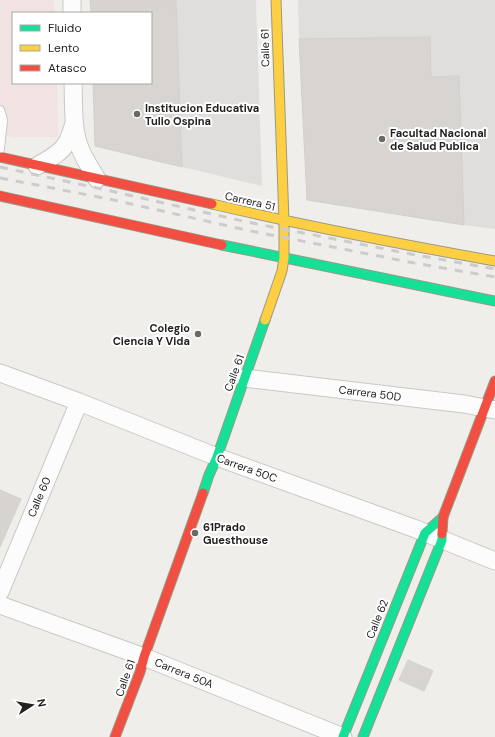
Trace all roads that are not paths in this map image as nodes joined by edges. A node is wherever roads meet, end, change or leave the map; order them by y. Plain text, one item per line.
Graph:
1 (72, 0) edge
2 (276, 0) edge
3 (72, 12) edge
4 (73, 84) edge
5 (0, 110) edge
6 (74, 123) junction
7 (0, 149) edge
8 (0, 157) edge
9 (37, 166) junction
10 (97, 178) junction
11 (0, 196) edge
12 (284, 221) junction
13 (284, 258) junction
14 (495, 261) edge
15 (495, 301) edge
16 (0, 373) edge
17 (244, 378) junction
18 (495, 381) edge
19 (79, 402) junction
20 (490, 409) edge
21 (217, 457) junction
22 (443, 517) junction
23 (425, 533) junction
24 (442, 540) junction
25 (495, 561) edge
26 (0, 592) edge
27 (0, 605) edge
28 (144, 657) junction
29 (115, 737) edge
30 (343, 737) edge
31 (363, 737) edge

1 - 3 street
2 - 12 main road, Calle 61
4 - 6 street
5 - 7 lane
6 - 9 street
6 - 10 street
8 - 9 main road, Carrera 51
9 - 10 main road, Carrera 51
10 - 12 main road, Carrera 51
11 - 13 main road
12 - 13 main road, Calle 61
12 - 14 main road, Carrera 51
13 - 15 main road
13 - 17 main road, Calle 61
16 - 19 street, Carrera 50C
17 - 20 street, Carrera 50D
17 - 21 main road, Calle 61
18 - 20 main road, Calle 62
19 - 21 street, Carrera 50C
19 - 26 street, Calle 60
20 - 22 main road, Calle 62
21 - 23 street, Carrera 50C
21 - 28 main road, Calle 61
22 - 23 main road, Calle 62
22 - 24 main road, Calle 62
23 - 24 street, Carrera 50C
23 - 30 main road, Calle 62
24 - 25 street, Carrera 50C
24 - 31 main road, Calle 62
27 - 28 street, Carrera 50A
28 - 29 main road, Calle 61
28 - 30 street, Carrera 50A

